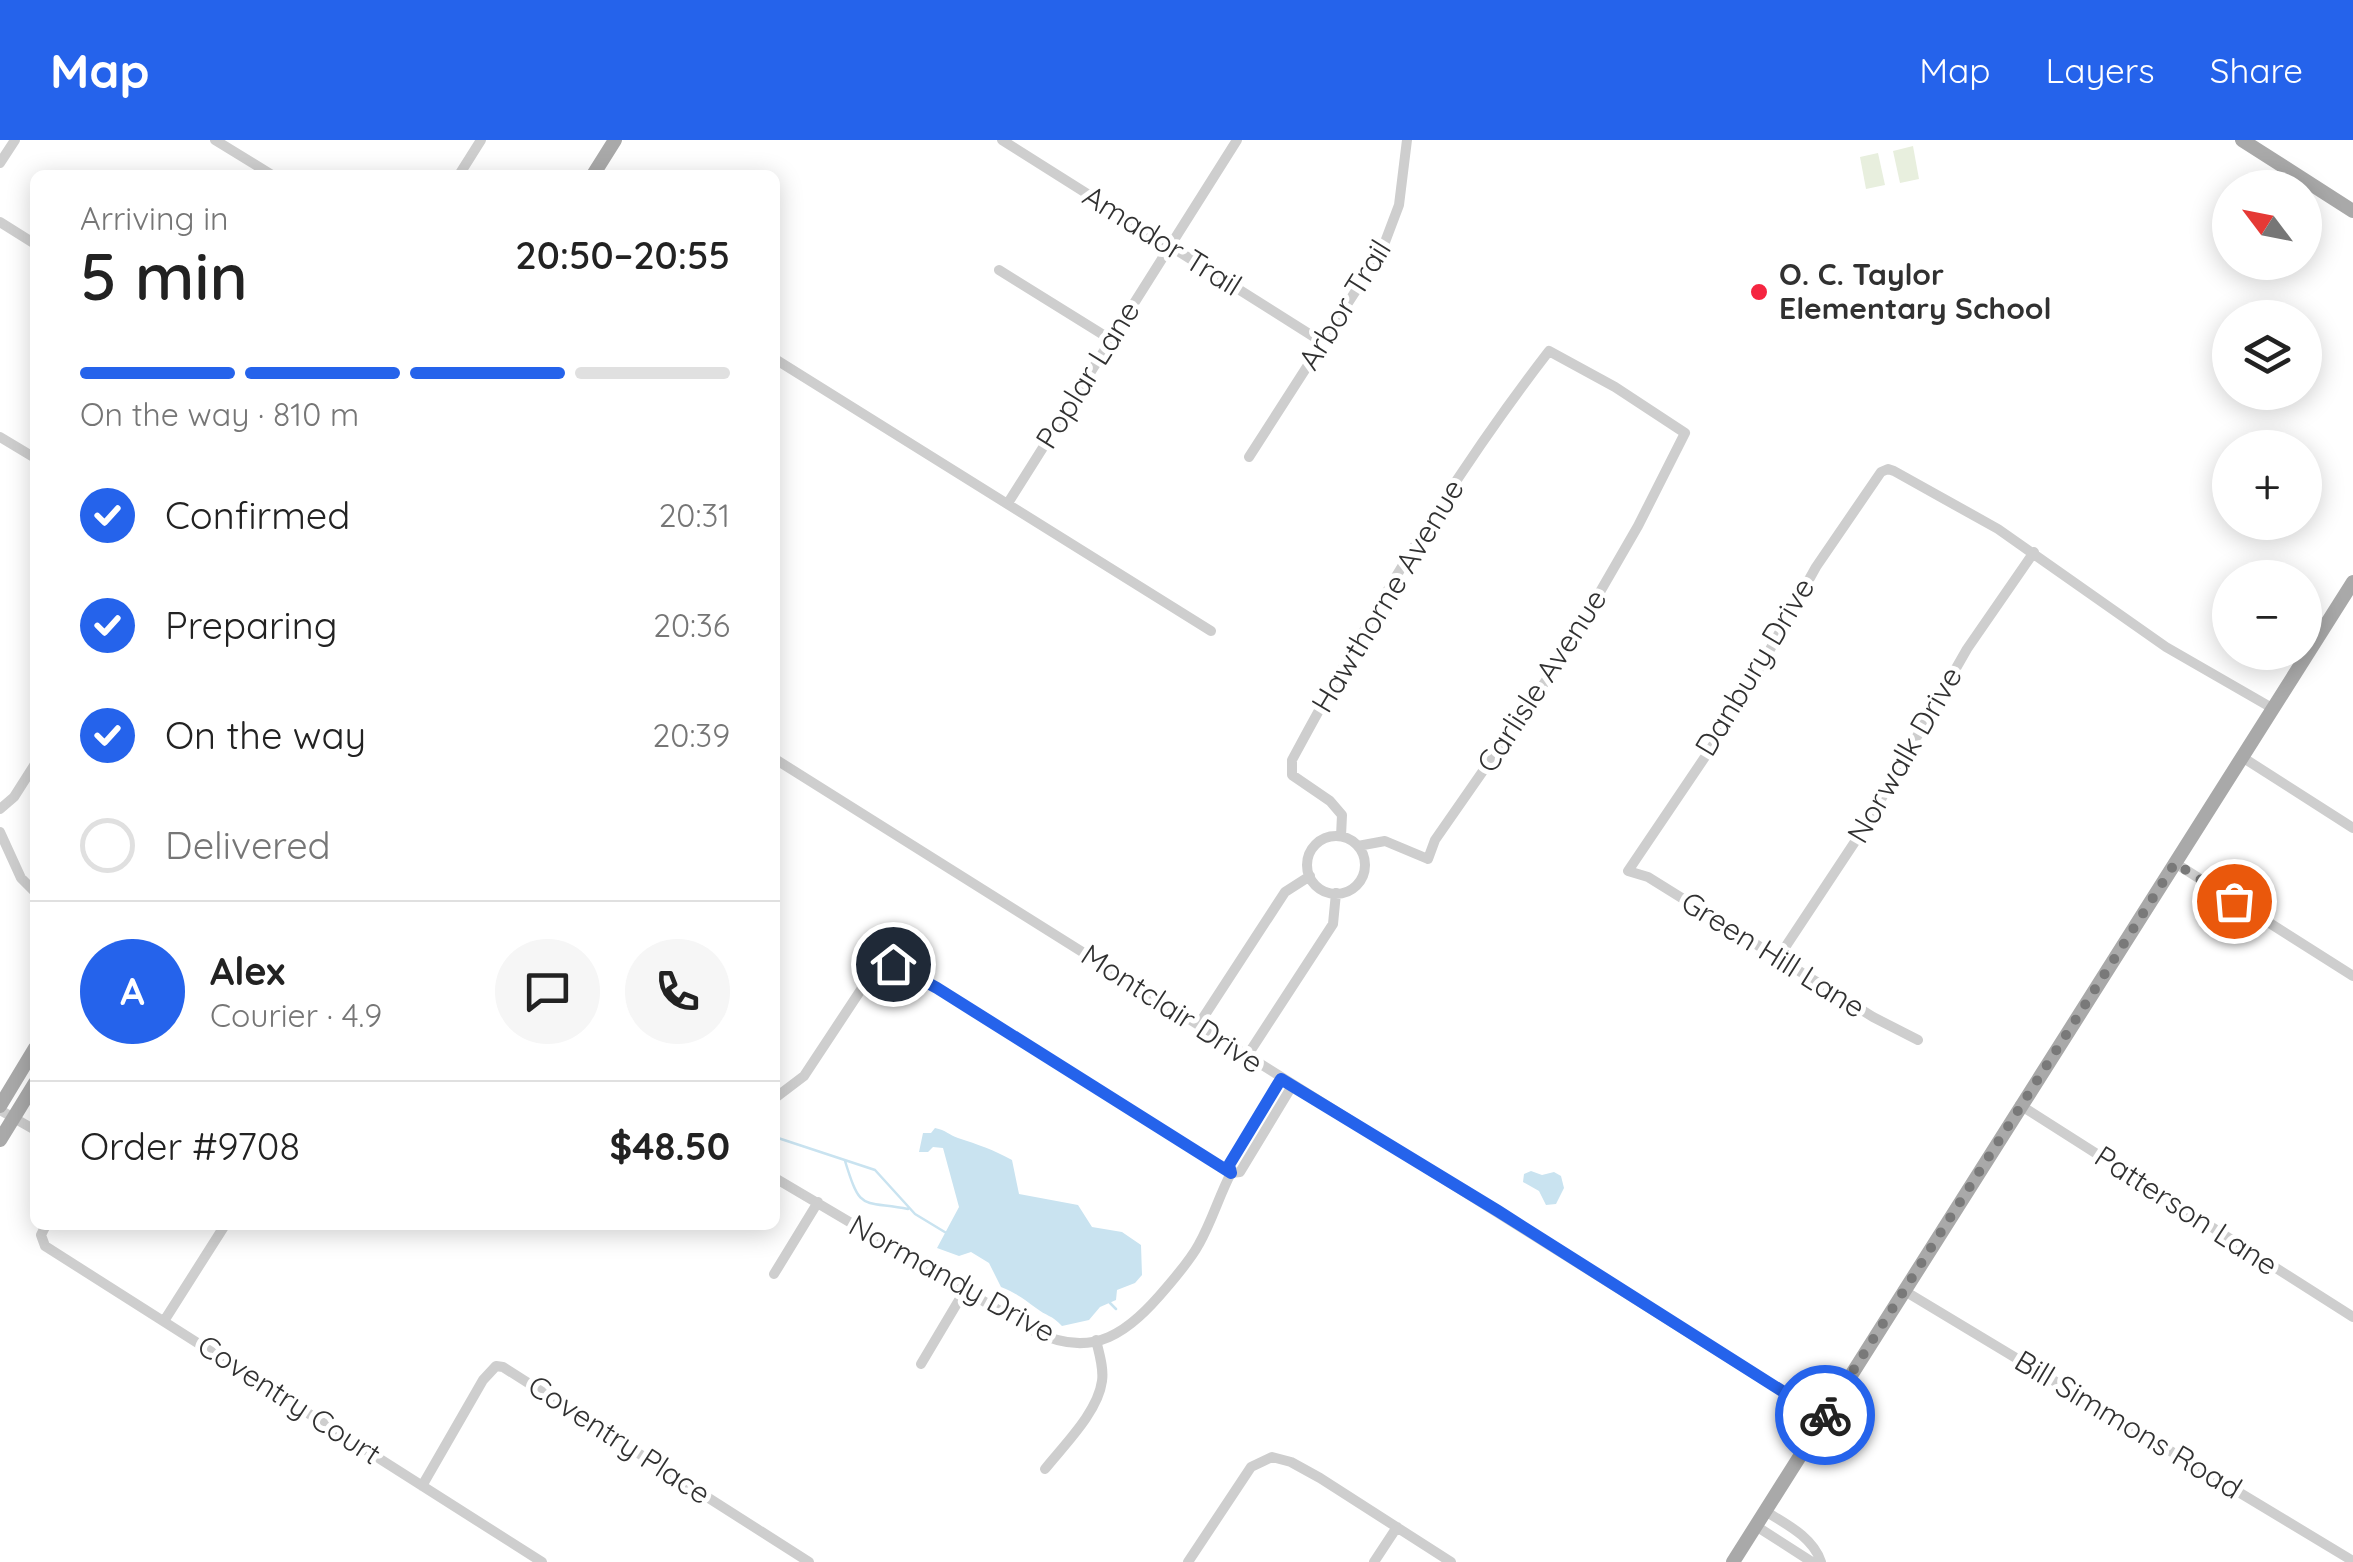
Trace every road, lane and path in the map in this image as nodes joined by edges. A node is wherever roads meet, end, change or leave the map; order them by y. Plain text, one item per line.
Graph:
1 (15, 140) edge
2 (215, 140) edge
3 (481, 140) edge
4 (615, 140) edge
5 (1002, 140) edge
6 (1237, 140) edge
7 (1407, 140) edge
8 (2242, 140) edge
9 (1021, 145) edge
10 (0, 163) edge
11 (264, 170) edge
12 (461, 170) edge
13 (596, 170) edge
14 (2353, 211) edge
15 (0, 222) edge
16 (30, 241) edge
17 (1168, 246) junction
18 (999, 270) dead end
19 (1110, 339) junction
20 (1322, 342) junction
21 (1549, 351) joint
22 (780, 361) edge
23 (0, 437) edge
24 (30, 455) edge
25 (1249, 457) dead end
26 (1008, 502) junction
27 (2034, 552) junction
28 (2353, 582) edge
29 (1211, 631) dead end
30 (2272, 708) junction
31 (2242, 757) junction
32 (780, 762) edge
33 (30, 772) edge
34 (0, 809) edge
35 (2353, 828) edge
36 (0, 832) edge
37 (1341, 836) junction
38 (1358, 846) junction
39 (6, 860) edge
40 (2175, 863) junction
41 (1628, 871) joint
42 (1310, 876) junction
43 (30, 887) edge
44 (1336, 893) junction
45 (1778, 958) junction
46 (2353, 976) edge
47 (1199, 1024) junction
48 (1918, 1040) dead end
49 (1247, 1056) junction
50 (30, 1058) edge
51 (1286, 1082) junction
52 (30, 1088) edge
53 (780, 1094) edge
54 (2020, 1105) junction
55 (5, 1111) edge
56 (30, 1127) edge
57 (0, 1140) edge
58 (1230, 1169) junction
59 (780, 1181) edge
60 (818, 1202) junction
61 (43, 1230) edge
62 (221, 1230) edge
63 (774, 1274) dead end
64 (965, 1290) junction
65 (1903, 1290) junction
66 (2353, 1317) edge
67 (164, 1321) junction
68 (1096, 1340) junction
69 (920, 1364) dead end
70 (1823, 1417) junction
71 (1045, 1470) dead end
72 (422, 1486) junction
73 (1765, 1511) junction
74 (1756, 1526) junction
75 (1397, 1528) junction
76 (2353, 1561) edge
77 (542, 1562) edge
78 (809, 1562) edge
79 (1188, 1562) edge
80 (1374, 1562) edge
81 (1451, 1562) edge
82 (1733, 1562) edge
83 (1812, 1562) edge
84 (1821, 1562) edge

1 - 10 street
2 - 11 street
3 - 12 street
4 - 13 main road
5 - 9 street, Amador Trail
6 - 17 street, Poplar Lane
7 - 20 street, Arbor Trail
8 - 14 main road
9 - 17 street, Amador Trail
15 - 16 street
17 - 19 street, Poplar Lane
17 - 20 street, Amador Trail
18 - 19 street
19 - 26 street, Poplar Lane
20 - 25 street, Arbor Trail
21 - 37 street, Hawthorne Avenue
21 - 38 street, Carlisle Avenue
22 - 26 street
23 - 24 street
26 - 29 street
27 - 30 street
27 - 41 street, Danbury Drive
27 - 45 street, Norwalk Drive
28 - 30 main road
30 - 31 main road
31 - 35 street
31 - 40 main road
32 - 47 street, Montclair Drive
33 - 34 street
36 - 39 street
37 - 38 street
37 - 42 street
38 - 44 street
39 - 43 street
40 - 46 street
40 - 54 main road
41 - 45 street, Green Hill Lane
42 - 44 street
42 - 47 street
44 - 49 street
45 - 48 street, Green Hill Lane
47 - 49 street, Montclair Drive
49 - 51 street, Montclair Drive
50 - 55 main road
51 - 58 street, Normandy Drive
51 - 70 street, Montclair Drive
52 - 55 main road
53 - 58 street
54 - 65 main road
54 - 66 street, Patterson Lane
55 - 56 street
55 - 57 main road
58 - 68 street, Normandy Drive
59 - 60 street, Normandy Drive
60 - 63 street
60 - 64 street, Normandy Drive
61 - 67 street, Coventry Court
62 - 67 street
64 - 68 street, Normandy Drive
64 - 69 street
65 - 70 main road
65 - 76 street, Bill Simmons Road
67 - 72 street, Coventry Court
68 - 71 street
70 - 73 main road
72 - 77 street, Coventry Court
72 - 78 street, Coventry Place
73 - 74 main road
73 - 84 street
74 - 82 main road
74 - 83 street
75 - 79 street
75 - 80 street
75 - 81 street

